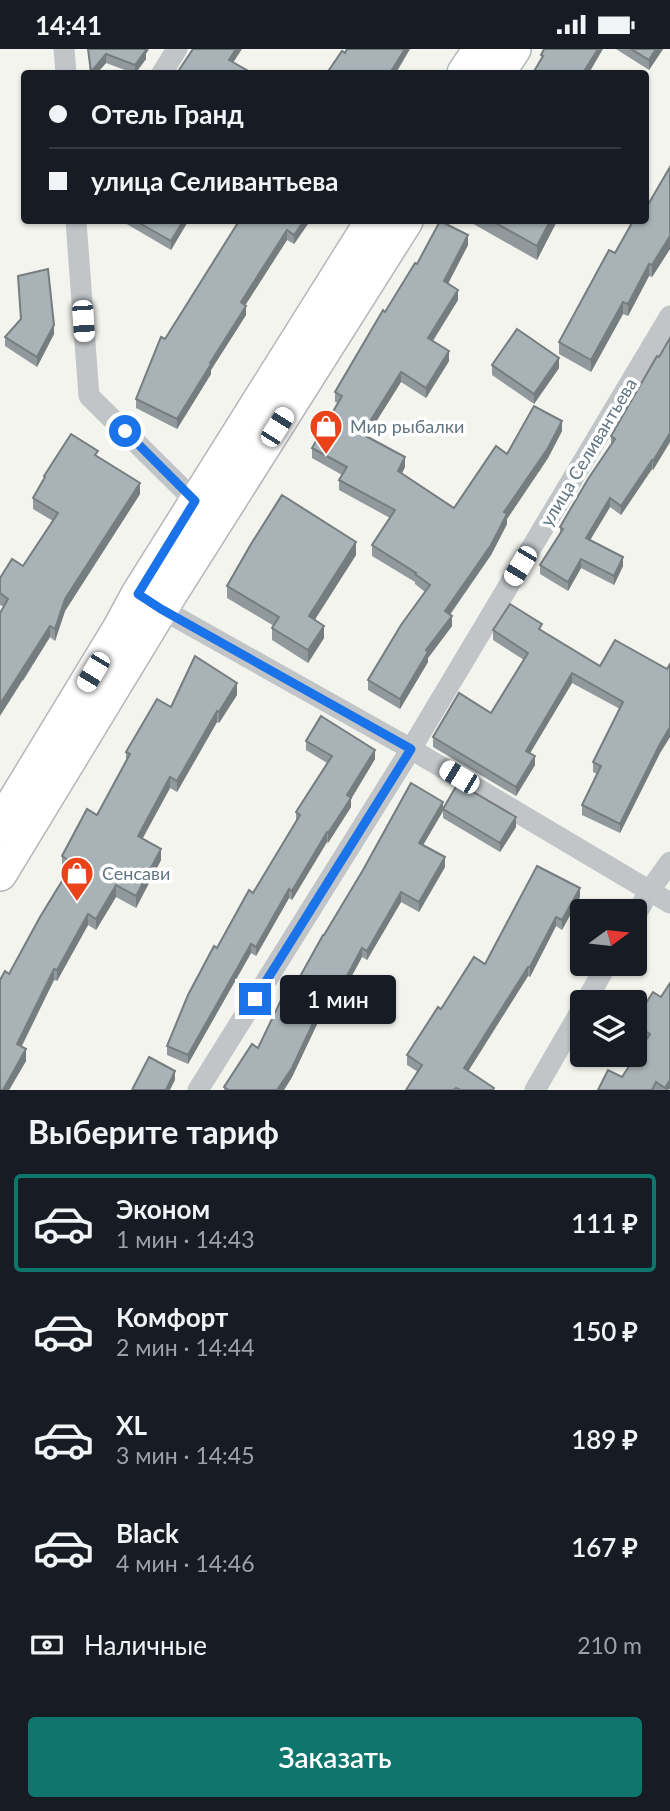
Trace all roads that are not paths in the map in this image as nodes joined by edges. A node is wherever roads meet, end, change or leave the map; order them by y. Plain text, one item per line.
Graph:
1 (64, 49) edge
2 (177, 49) edge
3 (480, 49) edge
4 (514, 49) edge
5 (66, 70) edge
6 (164, 70) edge
7 (466, 70) edge
8 (500, 70) edge
9 (76, 224) edge
10 (370, 224) edge
11 (404, 224) edge
12 (670, 316) edge
13 (208, 510) junction
14 (149, 601) junction
15 (411, 749) junction
16 (0, 824) edge
17 (670, 862) edge
18 (0, 874) edge
19 (650, 890) junction
20 (645, 899) edge
21 (670, 903) edge
22 (570, 1029) edge
23 (198, 1090) edge
24 (535, 1090) edge

1 - 5 street
2 - 6 street
3 - 7 main road
4 - 8 main road
9 - 13 street
10 - 13 main road
11 - 13 main road
12 - 15 street, улица Селивантьева
13 - 14 main road
14 - 15 street
14 - 16 main road
14 - 18 main road
15 - 19 street
15 - 23 street, улица Селивантьева
17 - 19 street
19 - 20 street
19 - 21 street
22 - 24 street

